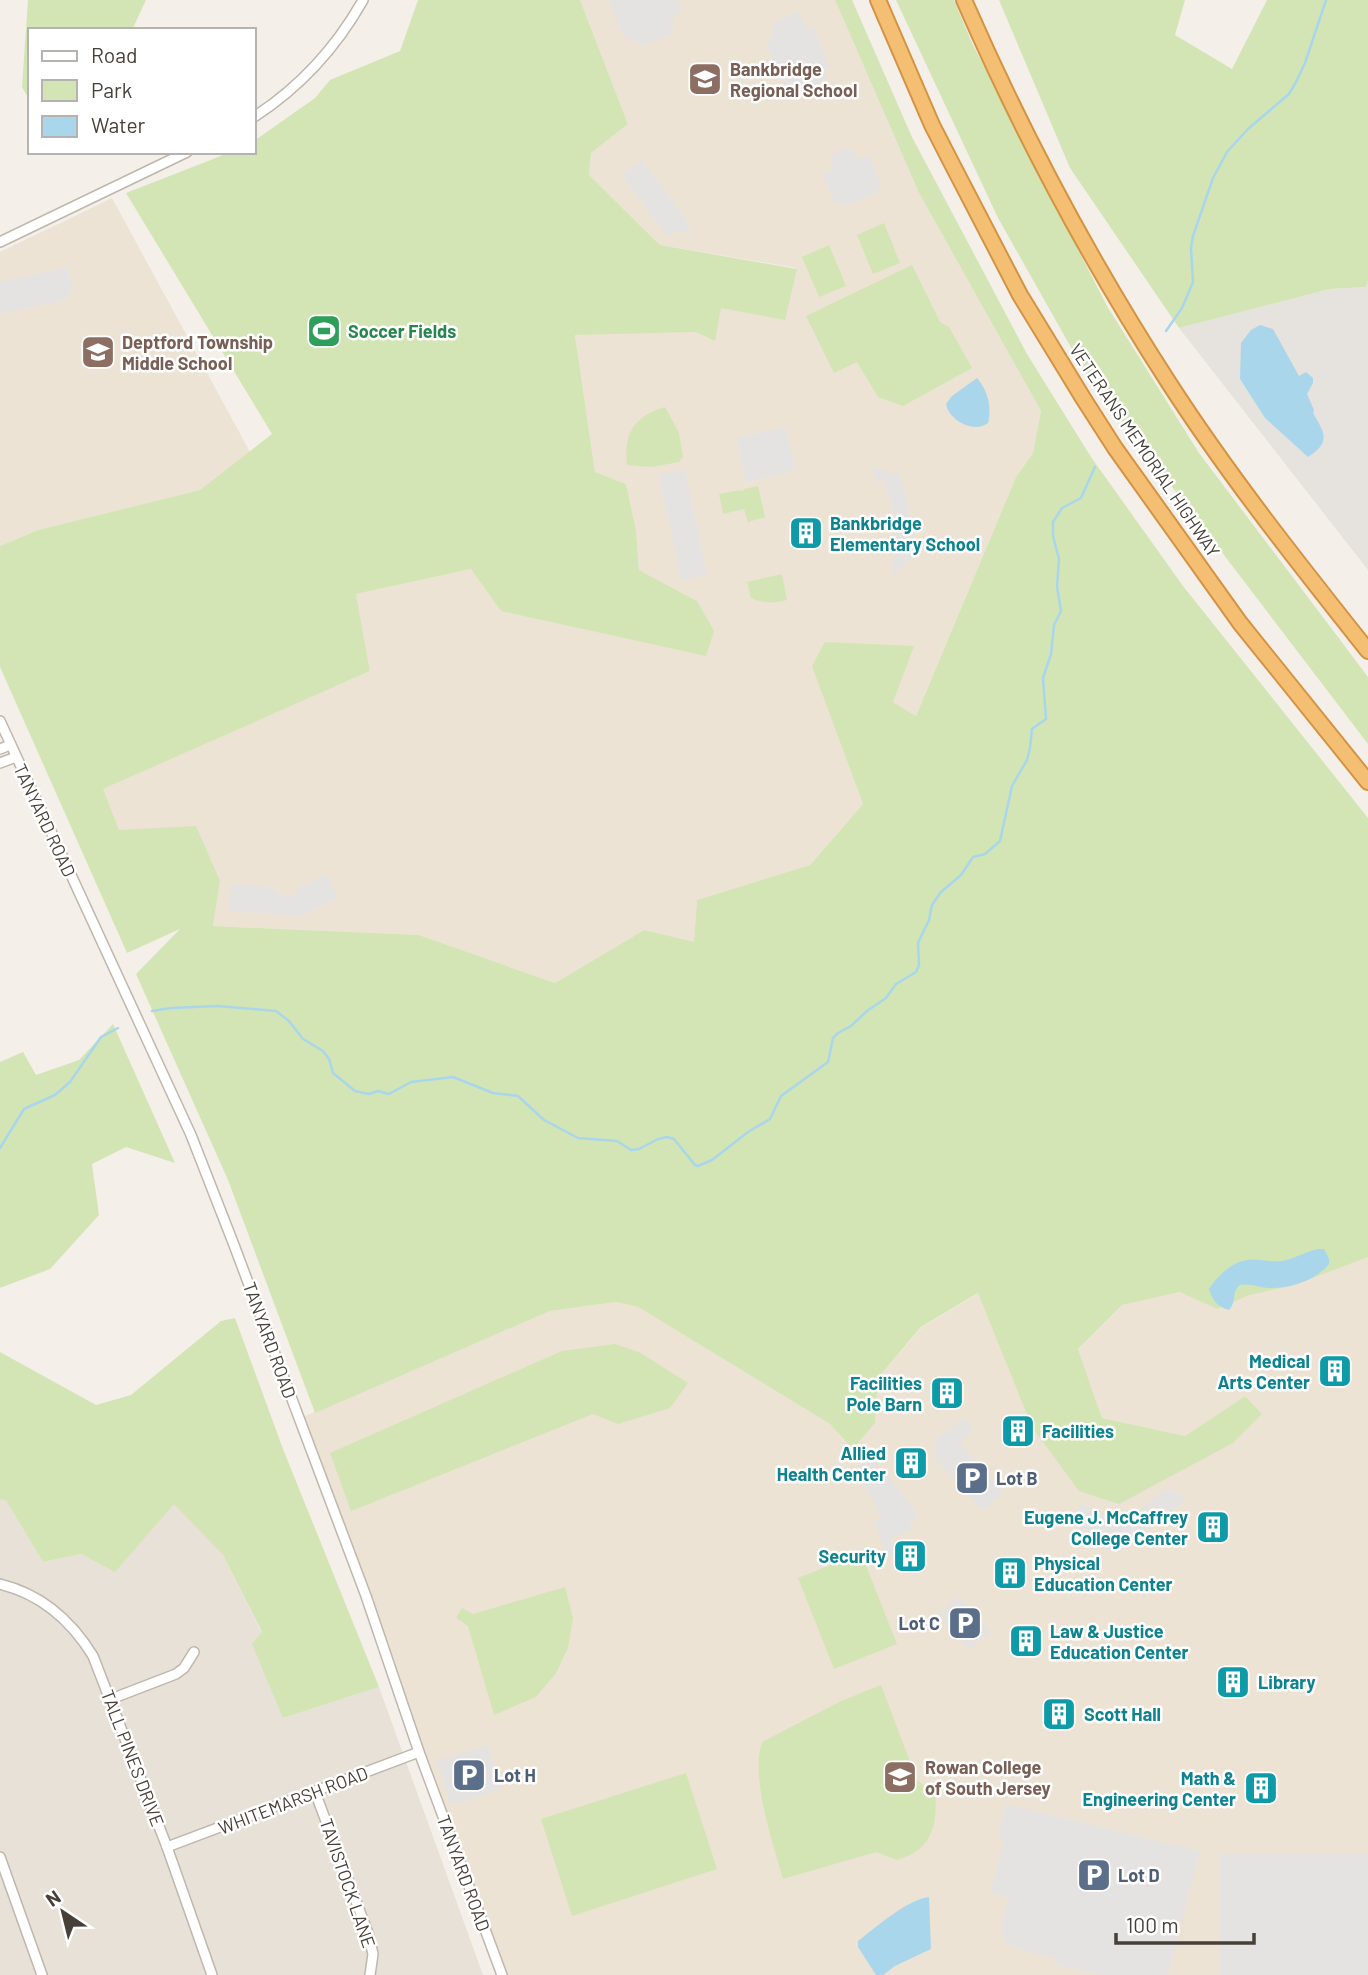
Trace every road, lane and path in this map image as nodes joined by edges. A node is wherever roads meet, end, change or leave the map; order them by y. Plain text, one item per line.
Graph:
1 (363, 0) edge
2 (878, 0) edge
3 (964, 0) edge
4 (256, 116) edge
5 (183, 154) edge
6 (0, 242) edge
7 (1368, 651) edge
8 (0, 721) edge
9 (10, 745) junction
10 (0, 749) edge
11 (16, 757) junction
12 (0, 764) edge
13 (1368, 782) edge
14 (0, 1584) edge
15 (194, 1652) dead end
16 (111, 1699) junction
17 (419, 1752) junction
18 (315, 1791) junction
19 (167, 1847) junction
20 (0, 1857) edge
21 (42, 1975) edge
22 (212, 1975) edge
23 (370, 1975) edge
24 (502, 1975) edge

1 - 4 street
2 - 13 highway, VETERANS MEMORIAL HIGHWAY
3 - 7 highway
5 - 6 street
8 - 9 street, TANYARD ROAD
9 - 10 street
9 - 11 street, TANYARD ROAD
11 - 12 street
11 - 17 street, TANYARD ROAD
14 - 16 street, TALL PINES DRIVE
15 - 16 street
16 - 19 street, TALL PINES DRIVE
17 - 18 street, WHITEMARSH ROAD
17 - 24 street, TANYARD ROAD
18 - 19 street, WHITEMARSH ROAD
18 - 23 street, TAVISTOCK LANE
19 - 22 street, TALL PINES DRIVE
20 - 21 street

